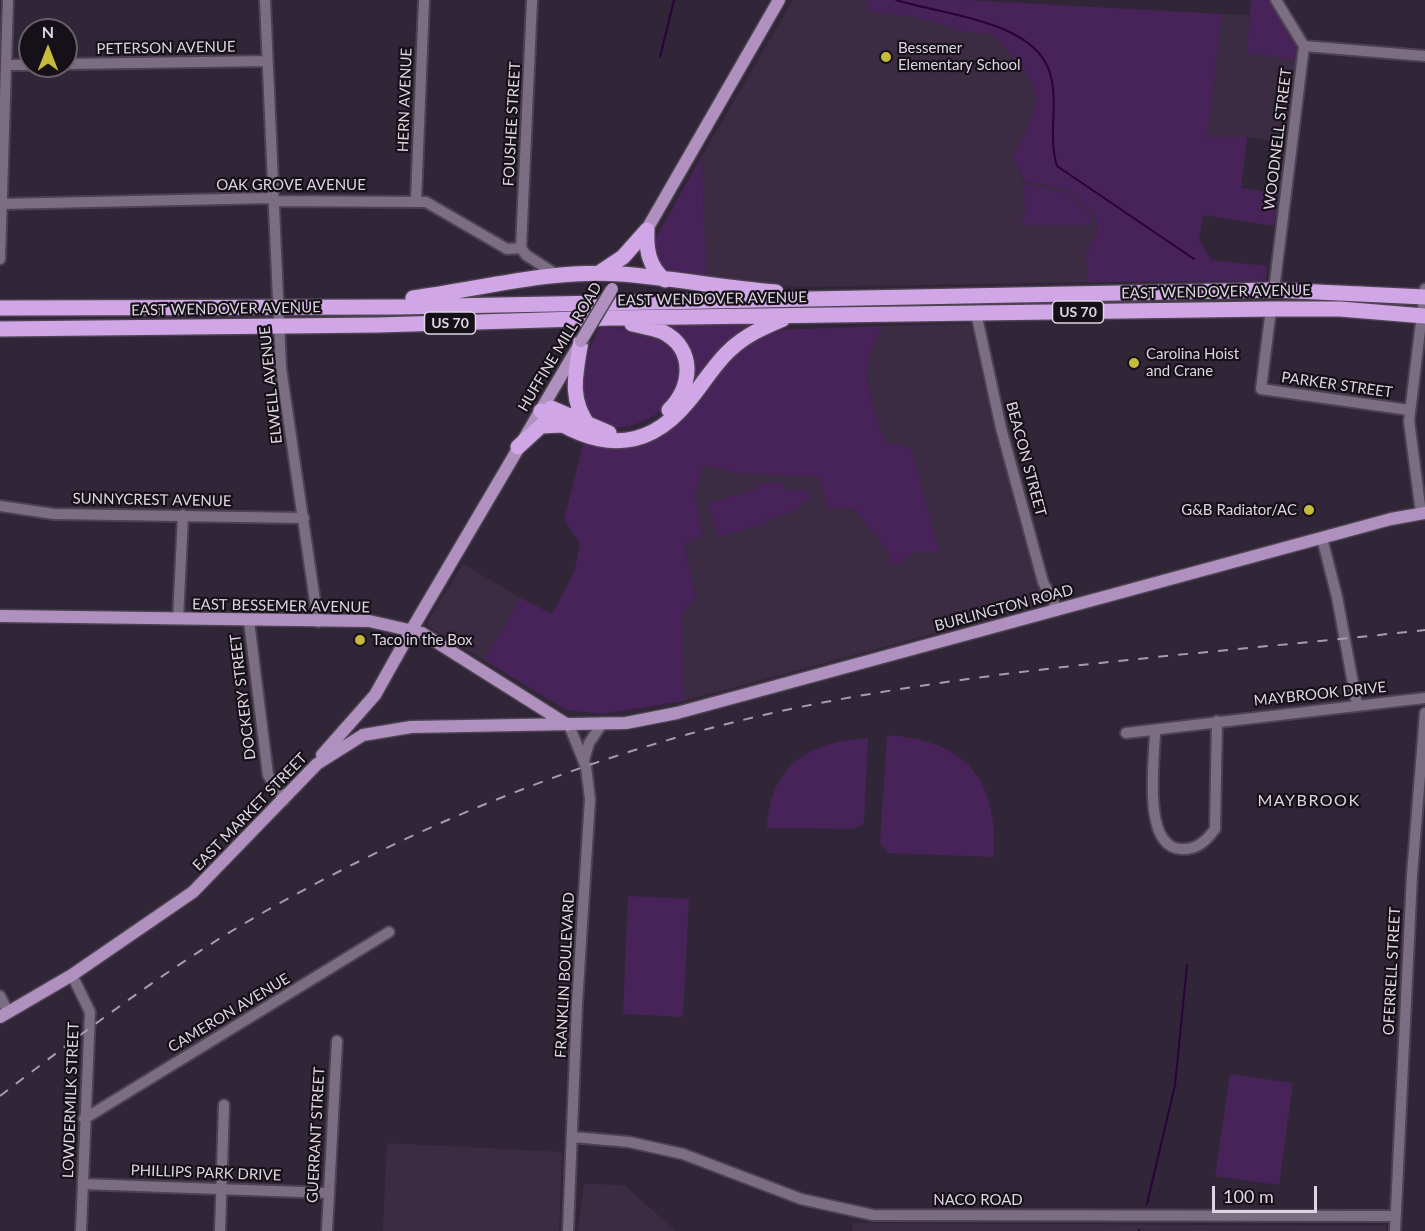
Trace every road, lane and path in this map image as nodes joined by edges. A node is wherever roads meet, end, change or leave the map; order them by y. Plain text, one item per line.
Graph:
1 (8, 0) edge
2 (265, 0) edge
3 (424, 0) edge
4 (532, 0) edge
5 (779, 0) edge
6 (1276, 0) edge
7 (1304, 46) junction
8 (1425, 56) edge
9 (267, 60) junction
10 (78, 64) edge
11 (7, 65) junction
12 (18, 65) edge
13 (416, 200) junction
14 (276, 201) junction
15 (1, 204) edge
16 (647, 230) junction
17 (521, 248) junction
18 (0, 259) edge
19 (596, 274) junction
20 (621, 274) junction
21 (558, 276) junction
22 (665, 280) junction
23 (1274, 290) junction
24 (1425, 295) edge
25 (851, 299) junction
26 (279, 307) junction
27 (347, 307) junction
28 (0, 308) edge
29 (1271, 309) junction
30 (976, 313) junction
31 (791, 315) junction
32 (1423, 316) edge
33 (611, 318) junction
34 (279, 326) junction
35 (0, 328) edge
36 (581, 341) junction
37 (542, 407) junction
38 (1409, 410) junction
39 (562, 425) junction
40 (589, 426) junction
41 (518, 447) junction
42 (0, 506) edge
43 (1423, 513) edge
44 (183, 515) junction
45 (304, 518) junction
46 (1322, 538) junction
47 (1057, 609) junction
48 (0, 616) edge
49 (178, 619) junction
50 (249, 621) junction
51 (318, 622) junction
52 (412, 629) junction
53 (1425, 698) edge
54 (1357, 705) junction
55 (365, 706) junction
56 (1425, 713) edge
57 (355, 719) junction
58 (1217, 721) junction
59 (569, 725) junction
60 (596, 725) junction
61 (1155, 730) junction
62 (1126, 734) dead end
63 (359, 737) junction
64 (584, 760) junction
65 (317, 764) junction
66 (284, 800) junction
67 (389, 932) dead end
68 (72, 975) junction
69 (0, 996) edge
70 (4, 1015) edge
71 (337, 1041) dead end
72 (224, 1105) dead end
73 (84, 1119) junction
74 (573, 1137) junction
75 (83, 1184) junction
76 (221, 1189) junction
77 (328, 1193) junction
78 (1395, 1216) junction
79 (81, 1231) edge
80 (220, 1231) edge
81 (327, 1231) edge
82 (568, 1231) edge
83 (1395, 1231) edge

1 - 11 street
2 - 9 street, ELWELL AVENUE
3 - 13 street, HERN AVENUE
4 - 17 street, FOUSHEE STREET
5 - 16 main road, HUFFINE MILL ROAD
6 - 7 street
7 - 8 street
7 - 23 street, WOODNELL STREET
9 - 10 street, PETERSON AVENUE
9 - 14 street, ELWELL AVENUE
11 - 12 street
11 - 15 street
13 - 14 street, OAK GROVE AVENUE
13 - 17 street, OAK GROVE AVENUE
14 - 15 street, OAK GROVE AVENUE
14 - 26 street, ELWELL AVENUE
15 - 18 street
16 - 19 highway
16 - 20 main road, HUFFINE MILL ROAD
16 - 22 highway
17 - 21 street, OAK GROVE AVENUE
19 - 20 highway
19 - 21 highway
20 - 22 highway
20 - 36 main road, HUFFINE MILL ROAD, bridge
21 - 27 highway
22 - 25 highway
23 - 24 highway, EAST WENDOVER AVENUE / US 70
23 - 25 highway, EAST WENDOVER AVENUE / US 70
24 - 32 street
25 - 27 highway, EAST WENDOVER AVENUE / US 70
26 - 27 highway, EAST WENDOVER AVENUE / US 70
26 - 28 highway, EAST WENDOVER AVENUE / US 70
26 - 34 street, ELWELL AVENUE
29 - 30 highway, EAST WENDOVER AVENUE / US 70
29 - 32 highway, EAST WENDOVER AVENUE / US 70
29 - 38 street, PARKER STREET
30 - 31 highway, EAST WENDOVER AVENUE / US 70
30 - 47 street, BEACON STREET
31 - 33 highway, EAST WENDOVER AVENUE / US 70
31 - 39 highway
32 - 38 street
33 - 34 highway, EAST WENDOVER AVENUE / US 70
33 - 40 highway
34 - 35 highway, EAST WENDOVER AVENUE / US 70
34 - 45 street, ELWELL AVENUE
36 - 37 main road, HUFFINE MILL ROAD
36 - 40 highway
37 - 39 highway
37 - 40 highway
37 - 41 main road, HUFFINE MILL ROAD
38 - 43 street
39 - 41 highway
41 - 52 main road, HUFFINE MILL ROAD
42 - 44 street, SUNNYCREST AVENUE
43 - 46 main road, BURLINGTON ROAD
44 - 45 street, SUNNYCREST AVENUE
44 - 49 street
45 - 51 street, ELWELL AVENUE
46 - 47 main road, BURLINGTON ROAD
46 - 54 street
47 - 60 main road, BURLINGTON ROAD
48 - 49 main road, EAST BESSEMER AVENUE
49 - 50 main road, EAST BESSEMER AVENUE
50 - 51 main road, EAST BESSEMER AVENUE
50 - 66 street, DOCKERY STREET
51 - 52 main road, EAST BESSEMER AVENUE
52 - 55 main road, HUFFINE MILL ROAD
52 - 59 main road, EAST BESSEMER AVENUE
53 - 54 street, MAYBROOK DRIVE
54 - 58 street, MAYBROOK DRIVE
55 - 57 main road, HUFFINE MILL ROAD
55 - 63 main road
56 - 78 street, OFERRELL STREET
57 - 63 main road
57 - 65 main road, HUFFINE MILL ROAD
58 - 61 street, MAYBROOK DRIVE
58 - 61 street
59 - 60 main road, EAST MARKET STREET
59 - 63 main road, EAST MARKET STREET
59 - 64 street, FRANKLIN BOULEVARD
60 - 64 street
61 - 62 street, MAYBROOK DRIVE
63 - 65 main road, EAST MARKET STREET
64 - 74 street, FRANKLIN BOULEVARD
65 - 66 main road, EAST MARKET STREET
66 - 68 main road, EAST MARKET STREET
67 - 73 street, CAMERON AVENUE
68 - 70 main road, EAST MARKET STREET
68 - 73 street, LOWDERMILK STREET
69 - 70 street
71 - 77 street, GUERRANT STREET
72 - 76 street
73 - 75 street, LOWDERMILK STREET
74 - 78 street, NACO ROAD
74 - 82 street, FRANKLIN BOULEVARD
75 - 76 street, PHILLIPS PARK DRIVE
75 - 79 street, LOWDERMILK STREET
76 - 77 street, PHILLIPS PARK DRIVE
76 - 80 street
77 - 81 street, GUERRANT STREET
78 - 83 street, OFERRELL STREET

